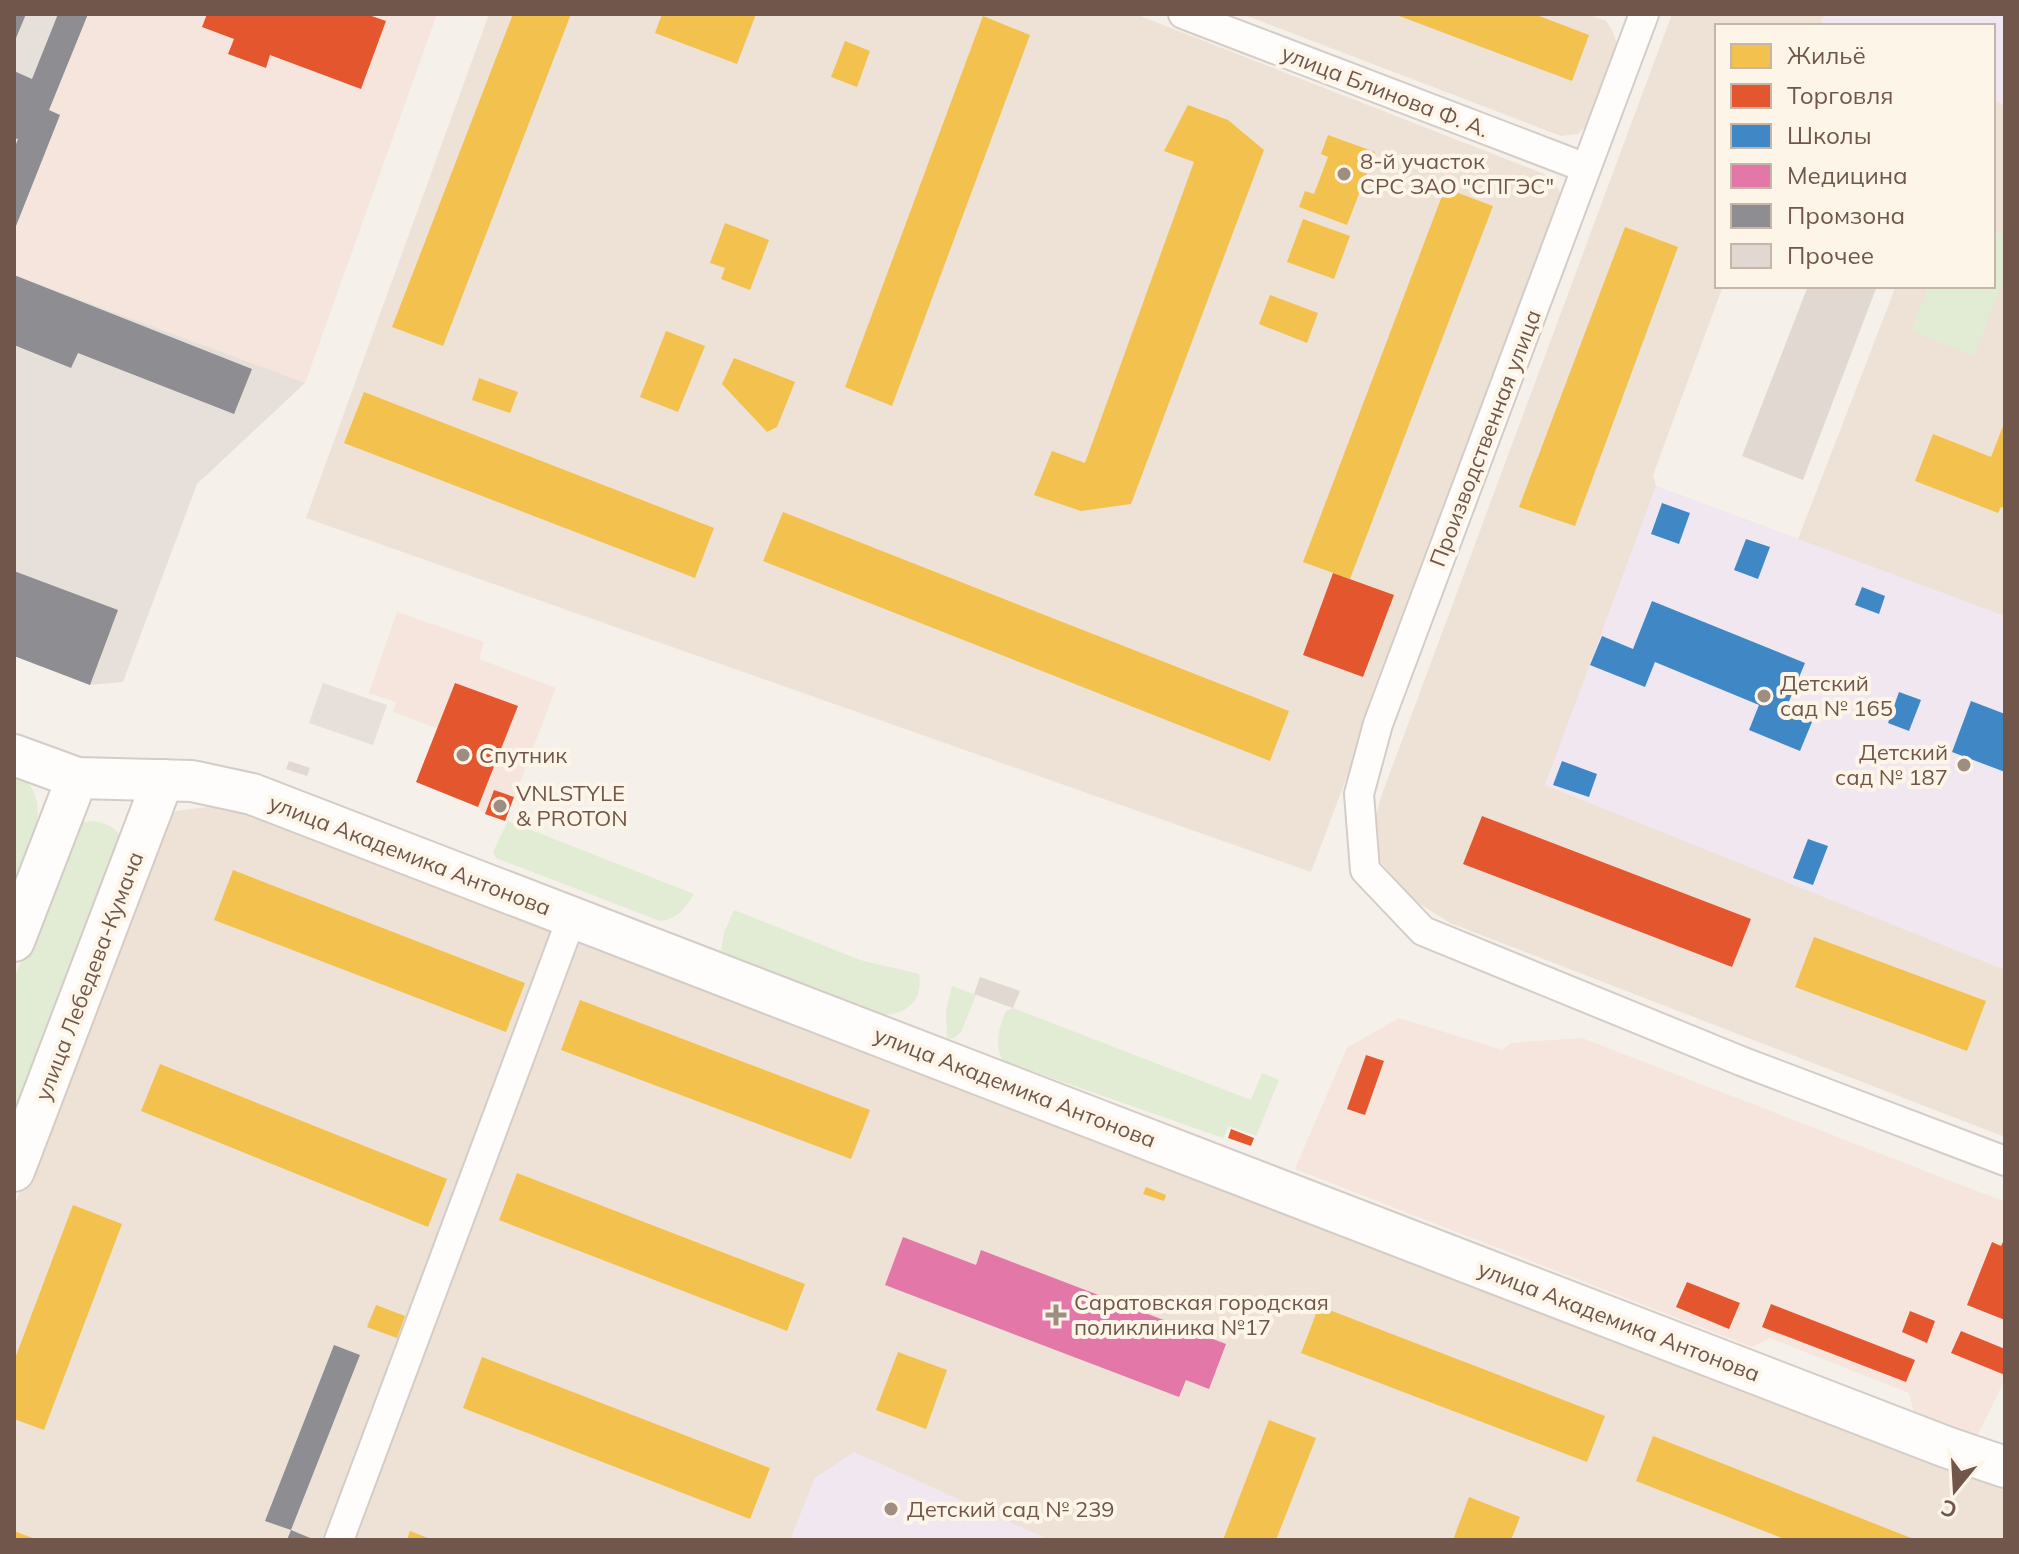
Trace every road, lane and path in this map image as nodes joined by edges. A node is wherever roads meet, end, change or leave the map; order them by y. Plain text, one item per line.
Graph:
1 (1183, 14) edge
2 (1644, 14) edge
3 (1586, 168) junction
4 (14, 755) edge
5 (77, 778) junction
6 (163, 780) junction
7 (572, 917) junction
8 (14, 941) edge
9 (2005, 1161) edge
10 (14, 1171) edge
11 (2005, 1467) edge
12 (339, 1540) edge

1 - 3 street, улица Блинова Ф. А.
2 - 3 street, Производственная улица
3 - 9 street, Производственная улица
4 - 5 main road, улица Академика Антонова
5 - 6 main road, улица Академика Антонова
5 - 8 main road
6 - 7 main road, улица Академика Антонова
6 - 10 main road, улица Лебедева-Кумача
7 - 11 main road, улица Академика Антонова
7 - 12 street

